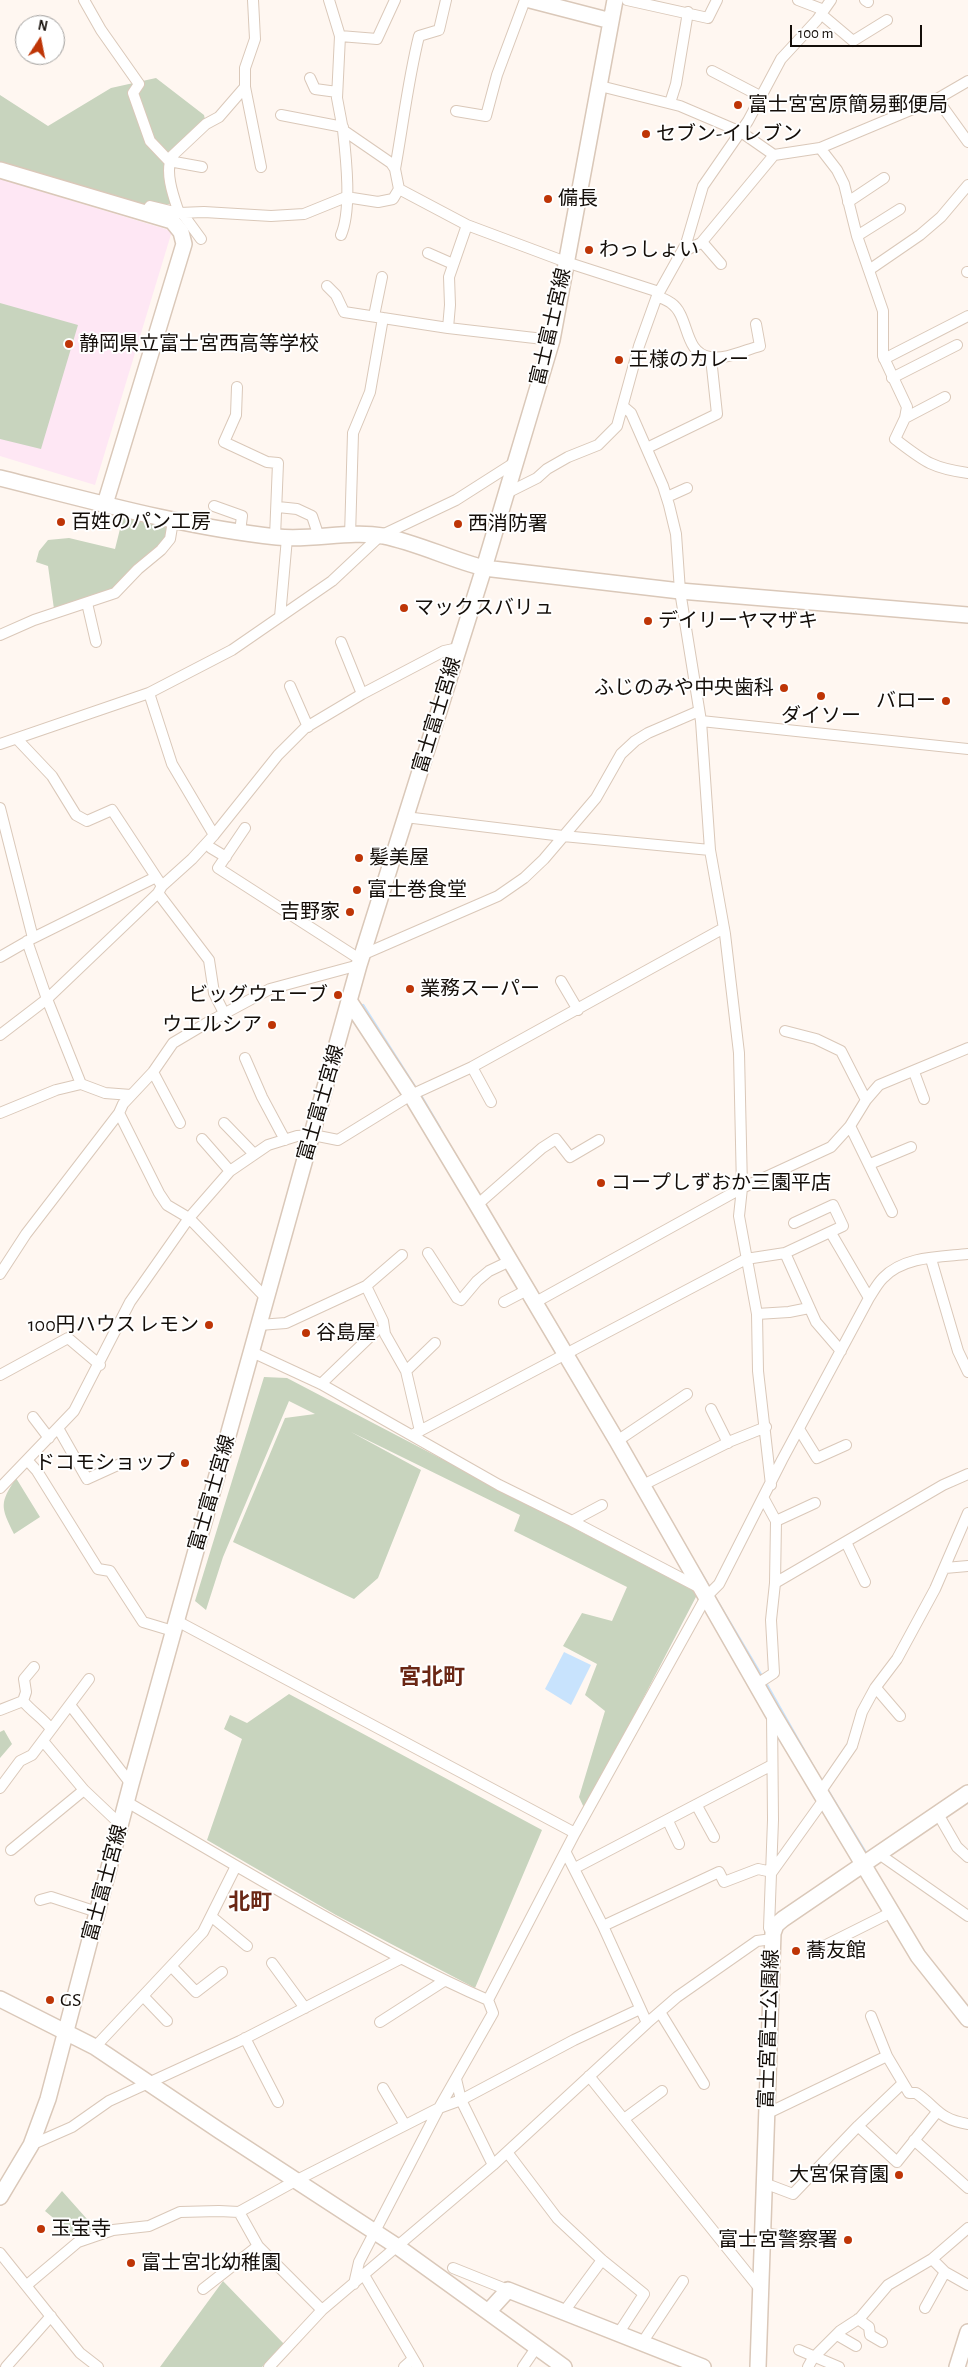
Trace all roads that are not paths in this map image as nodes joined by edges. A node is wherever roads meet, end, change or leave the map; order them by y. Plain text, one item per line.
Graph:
1 (84, 0) edge
2 (253, 0) edge
3 (329, 0) edge
4 (395, 0) edge
5 (446, 0) edge
6 (525, 0) edge
7 (530, 0) edge
8 (615, 0) edge
9 (627, 0) edge
10 (717, 0) edge
11 (798, 0) edge
12 (831, 0) edge
13 (688, 12) junction
14 (823, 12) junction
15 (887, 20) dead end
16 (611, 21) junction
17 (340, 36) junction
18 (712, 71) dead end
19 (310, 78) dead end
20 (968, 81) edge
21 (600, 86) junction
22 (245, 87) junction
23 (337, 92) junction
24 (760, 96) junction
25 (937, 98) junction
26 (670, 103) junction
27 (456, 111) dead end
28 (281, 115) dead end
29 (343, 129) junction
30 (741, 132) junction
31 (968, 142) edge
32 (820, 148) junction
33 (774, 155) junction
34 (170, 161) junction
35 (202, 167) dead end
36 (261, 167) dead end
37 (395, 169) junction
38 (0, 170) edge
39 (884, 178) dead end
40 (968, 185) edge
41 (399, 190) junction
42 (346, 197) junction
43 (848, 202) junction
44 (900, 209) dead end
45 (181, 213) junction
46 (144, 214) junction
47 (467, 225) junction
48 (341, 235) dead end
49 (856, 236) junction
50 (200, 239) dead end
51 (702, 242) junction
52 (682, 252) junction
53 (428, 253) dead end
54 (566, 262) junction
55 (453, 264) junction
56 (721, 264) dead end
57 (869, 270) junction
58 (382, 277) dead end
59 (327, 286) dead end
60 (658, 294) junction
61 (968, 316) edge
62 (379, 317) junction
63 (756, 324) dead end
64 (448, 328) junction
65 (552, 340) junction
66 (958, 345) dead end
67 (712, 358) junction
68 (884, 359) junction
69 (892, 378) junction
70 (237, 387) dead end
71 (945, 397) dead end
72 (624, 407) junction
73 (905, 418) junction
74 (647, 448) junction
75 (514, 463) junction
76 (966, 470) edge
77 (0, 478) edge
78 (688, 488) dead end
79 (505, 494) junction
80 (667, 497) junction
81 (105, 504) junction
82 (214, 506) dead end
83 (278, 506) junction
84 (173, 521) junction
85 (240, 532) junction
86 (350, 536) junction
87 (380, 536) junction
88 (319, 537) junction
89 (281, 538) junction
90 (484, 568) junction
91 (680, 591) junction
92 (87, 603) junction
93 (968, 615) edge
94 (280, 617) junction
95 (0, 635) edge
96 (96, 642) dead end
97 (342, 642) dead end
98 (458, 648) junction
99 (290, 686) dead end
100 (149, 693) junction
101 (362, 694) junction
102 (700, 716) junction
103 (308, 727) junction
104 (17, 739) junction
105 (0, 744) edge
106 (968, 749) edge
107 (0, 808) edge
108 (405, 816) junction
109 (245, 828) dead end
110 (214, 835) junction
111 (563, 836) junction
112 (211, 848) dead end
113 (710, 850) junction
114 (226, 857) junction
115 (159, 885) junction
116 (724, 928) junction
117 (30, 940) junction
118 (0, 957) edge
119 (360, 960) junction
120 (561, 980) dead end
121 (47, 1000) junction
122 (350, 1002) junction
123 (578, 1010) junction
124 (224, 1013) junction
125 (785, 1031) dead end
126 (0, 1035) edge
127 (968, 1048) edge
128 (246, 1058) dead end
129 (472, 1067) junction
130 (153, 1072) junction
131 (914, 1072) junction
132 (81, 1084) junction
133 (416, 1093) junction
134 (131, 1095) junction
135 (866, 1100) junction
136 (924, 1100) dead end
137 (491, 1102) dead end
138 (0, 1113) edge
139 (119, 1113) junction
140 (180, 1123) dead end
141 (224, 1123) dead end
142 (850, 1126) junction
143 (313, 1134) junction
144 (202, 1139) dead end
145 (286, 1140) junction
146 (599, 1140) dead end
147 (911, 1147) dead end
148 (254, 1154) junction
149 (870, 1164) junction
150 (230, 1171) junction
151 (742, 1188) junction
152 (480, 1202) junction
153 (892, 1212) dead end
154 (188, 1218) junction
155 (794, 1223) dead end
156 (831, 1233) junction
157 (428, 1253) dead end
158 (785, 1253) junction
159 (968, 1254) edge
160 (402, 1255) dead end
161 (746, 1259) junction
162 (931, 1259) junction
163 (510, 1260) junction
164 (0, 1274) edge
165 (366, 1286) junction
166 (266, 1298) junction
167 (535, 1298) junction
168 (869, 1298) junction
169 (504, 1302) dead end
170 (809, 1308) junction
171 (757, 1314) junction
172 (259, 1325) junction
173 (376, 1331) dead end
174 (435, 1343) dead end
175 (842, 1351) junction
176 (252, 1352) junction
177 (568, 1352) junction
178 (100, 1365) junction
179 (406, 1371) junction
180 (968, 1372) edge
181 (0, 1375) edge
182 (321, 1384) junction
183 (687, 1394) dead end
184 (711, 1410) dead end
185 (33, 1416) dead end
186 (766, 1427) junction
187 (58, 1428) junction
188 (799, 1429) junction
189 (416, 1433) junction
190 (49, 1438) junction
191 (620, 1439) junction
192 (728, 1442) junction
193 (846, 1444) dead end
194 (28, 1460) junction
195 (120, 1464) dead end
196 (968, 1474) edge
197 (646, 1484) junction
198 (771, 1484) junction
199 (0, 1488) edge
200 (764, 1499) junction
201 (816, 1503) dead end
202 (602, 1505) dead end
203 (968, 1513) edge
204 (572, 1521) junction
205 (776, 1521) junction
206 (846, 1542) junction
207 (968, 1566) edge
208 (945, 1568) junction
209 (865, 1582) dead end
210 (775, 1583) junction
211 (708, 1592) junction
212 (175, 1626) junction
213 (34, 1667) dead end
214 (89, 1679) dead end
215 (762, 1681) junction
216 (876, 1688) junction
217 (23, 1701) junction
218 (70, 1705) junction
219 (0, 1710) edge
220 (772, 1712) junction
221 (900, 1716) dead end
222 (51, 1729) junction
223 (43, 1741) junction
224 (772, 1765) junction
225 (131, 1784) junction
226 (0, 1788) edge
227 (84, 1790) junction
228 (824, 1790) junction
229 (968, 1793) edge
230 (128, 1802) junction
231 (696, 1806) junction
232 (938, 1814) junction
233 (668, 1821) junction
234 (121, 1825) junction
235 (575, 1833) junction
236 (714, 1837) dead end
237 (679, 1844) dead end
238 (11, 1850) dead end
239 (566, 1853) junction
240 (879, 1854) junction
241 (968, 1857) edge
242 (864, 1864) junction
243 (236, 1866) junction
244 (575, 1868) junction
245 (772, 1872) junction
246 (40, 1900) dead end
247 (966, 1911) edge
248 (97, 1912) junction
249 (892, 1912) junction
250 (212, 1917) junction
251 (603, 1926) junction
252 (773, 1936) junction
253 (247, 1946) dead end
254 (812, 1952) dead end
255 (400, 1959) junction
256 (272, 1963) dead end
257 (172, 1967) junction
258 (222, 1972) dead end
259 (444, 1981) junction
260 (144, 1997) junction
261 (0, 1999) edge
262 (488, 2000) junction
263 (306, 2008) junction
264 (640, 2009) junction
265 (660, 2012) junction
266 (871, 2016) dead end
267 (968, 2019) edge
268 (167, 2021) dead end
269 (380, 2022) dead end
270 (647, 2023) junction
271 (64, 2031) junction
272 (245, 2038) junction
273 (96, 2047) junction
274 (887, 2056) junction
275 (588, 2076) junction
276 (456, 2079) junction
277 (148, 2082) junction
278 (903, 2083) junction
279 (704, 2084) dead end
280 (383, 2088) dead end
281 (662, 2091) dead end
282 (462, 2100) junction
283 (278, 2102) dead end
284 (439, 2108) junction
285 (937, 2112) junction
286 (766, 2114) junction
287 (624, 2119) junction
288 (968, 2124) edge
289 (405, 2125) junction
290 (858, 2126) junction
291 (914, 2140) junction
292 (31, 2145) junction
293 (507, 2152) junction
294 (493, 2165) junction
295 (297, 2180) junction
296 (764, 2183) junction
297 (968, 2188) edge
298 (0, 2197) edge
299 (239, 2212) junction
300 (968, 2228) edge
301 (375, 2232) junction
302 (762, 2233) junction
303 (806, 2239) dead end
304 (258, 2246) junction
305 (398, 2247) junction
306 (0, 2253) edge
307 (932, 2259) junction
308 (602, 2260) junction
309 (453, 2268) dead end
310 (945, 2272) junction
311 (364, 2275) junction
312 (683, 2281) dead end
313 (354, 2284) junction
314 (27, 2285) junction
315 (968, 2285) edge
316 (203, 2289) dead end
317 (760, 2289) junction
318 (508, 2290) junction
319 (925, 2308) dead end
320 (322, 2310) junction
321 (488, 2312) junction
322 (564, 2313) junction
323 (51, 2316) junction
324 (858, 2319) junction
325 (968, 2332) edge
326 (618, 2334) junction
327 (837, 2334) junction
328 (882, 2342) dead end
329 (642, 2343) junction
330 (856, 2346) dead end
331 (536, 2348) junction
332 (799, 2350) dead end
333 (813, 2357) junction
334 (415, 2363) edge
335 (6, 2367) edge
336 (98, 2367) edge
337 (269, 2367) edge
338 (404, 2367) edge
339 (523, 2367) edge
340 (564, 2367) edge
341 (703, 2367) edge
342 (758, 2367) edge
343 (808, 2367) edge
344 (839, 2367) edge
345 (957, 2367) edge

1 - 34 street
2 - 22 street
3 - 17 street
4 - 17 street
5 - 37 street
6 - 27 street
7 - 16 street
8 - 16 street, 富士富士宮線
9 - 13 street
10 - 13 street
11 - 14 street
12 - 14 street
13 - 26 street
14 - 15 street
14 - 24 street
16 - 21 street, 富士富士宮線
17 - 23 street
18 - 24 street
19 - 23 street
20 - 25 street
21 - 26 street
21 - 54 street, 富士富士宮線
22 - 34 street
22 - 36 street
23 - 29 street
24 - 30 street
25 - 31 street
25 - 32 street
26 - 30 street
28 - 29 street
29 - 37 street
29 - 42 street
30 - 33 street
30 - 52 street
32 - 33 street
32 - 43 street
33 - 51 street
34 - 35 street
34 - 45 street
37 - 41 street
38 - 46 street
39 - 43 street
40 - 57 street
41 - 42 street
41 - 47 street
42 - 45 street
42 - 48 street
43 - 49 street
44 - 49 street
45 - 46 street
45 - 50 street
46 - 81 street
47 - 54 street
47 - 55 street
49 - 57 street
51 - 52 street
51 - 56 street
52 - 60 street
53 - 55 street
54 - 60 street
54 - 65 street, 富士富士宮線
55 - 64 street
57 - 68 street
58 - 62 street
59 - 62 street
60 - 67 street
60 - 72 street
61 - 68 street
62 - 64 street
62 - 86 street
63 - 67 street
64 - 65 street
65 - 75 street, 富士富士宮線
66 - 69 street
67 - 74 street
68 - 69 street
69 - 73 street
70 - 83 street
71 - 73 street
72 - 74 street
72 - 79 street
73 - 76 street
74 - 80 street
75 - 79 street, 富士富士宮線
75 - 87 street
77 - 81 street
78 - 80 street
79 - 90 street, 富士富士宮線
80 - 91 street
81 - 84 street
82 - 85 street
83 - 88 street
83 - 89 street
84 - 85 street
84 - 92 street
85 - 89 street
86 - 87 street
86 - 88 street
87 - 90 street
87 - 94 street
88 - 89 street
89 - 94 street
90 - 91 street
90 - 98 street, 富士富士宮線
91 - 93 street
91 - 102 street
92 - 95 street
92 - 96 street
94 - 100 street
97 - 101 street
98 - 101 street
98 - 108 street, 富士富士宮線
99 - 103 street
100 - 104 street
100 - 110 street
101 - 103 street
102 - 106 street
102 - 111 street
102 - 113 street
103 - 110 street
104 - 105 street
104 - 115 street
107 - 117 street
108 - 111 street
108 - 119 street, 富士富士宮線
109 - 114 street
110 - 115 street
111 - 113 street
111 - 119 street
112 - 114 street
113 - 116 street
114 - 119 street
115 - 117 street
115 - 121 street
115 - 124 street
116 - 123 street
116 - 151 street
117 - 118 street
117 - 121 street
119 - 122 street, 富士富士宮線
119 - 124 street
120 - 123 street
121 - 126 street
121 - 132 street
122 - 133 street
122 - 143 street, 富士富士宮線
123 - 129 street
124 - 130 street
125 - 135 street
127 - 131 street
128 - 145 street
129 - 133 street
129 - 137 street
130 - 134 street
130 - 140 street
131 - 135 street
131 - 136 street
132 - 134 street
132 - 138 street
133 - 143 street
133 - 152 street
134 - 139 street
135 - 142 street
139 - 154 street
139 - 164 street
141 - 148 street
142 - 149 street
142 - 151 street
143 - 145 street
143 - 166 street, 富士富士宮線
144 - 150 street
145 - 148 street
146 - 152 street
147 - 149 street
148 - 150 street
149 - 153 street
150 - 154 street
151 - 161 street
151 - 167 street
152 - 163 street
154 - 166 street
154 - 178 street
155 - 156 street
156 - 158 street
156 - 168 street
157 - 163 street
158 - 161 street
158 - 170 street
159 - 162 street
160 - 165 street
161 - 171 street
161 - 177 street
162 - 168 street
162 - 180 street
163 - 167 street
165 - 172 street
165 - 179 street
166 - 172 street, 富士富士宮線
167 - 169 street
167 - 177 street
168 - 175 street
170 - 171 street
170 - 175 street
171 - 186 street
172 - 176 street, 富士富士宮線
173 - 182 street
174 - 179 street
175 - 188 street
176 - 182 street
176 - 212 street, 富士富士宮線
177 - 189 street
177 - 191 street
178 - 181 street
178 - 187 street
179 - 189 street
182 - 189 street
183 - 191 street
184 - 192 street
185 - 190 street
186 - 192 street
186 - 198 street
187 - 190 street
187 - 195 street
188 - 193 street
188 - 198 street
189 - 204 street
190 - 194 street
191 - 197 street
192 - 197 street
194 - 199 street
194 - 212 street
196 - 206 street
197 - 211 street
198 - 200 street
200 - 205 street
200 - 211 street
201 - 205 street
202 - 204 street
203 - 208 street
204 - 211 street
205 - 210 street
206 - 209 street
206 - 210 street
207 - 208 street
208 - 216 street
210 - 215 street
211 - 215 street
211 - 235 street
212 - 225 street, 富士富士宮線
212 - 235 street
213 - 217 street
214 - 218 street
215 - 220 street
216 - 221 street
216 - 228 street
217 - 219 street
217 - 222 street
218 - 222 street
218 - 225 street
220 - 224 street
220 - 228 street
222 - 223 street
223 - 226 street
223 - 227 street
224 - 231 street
224 - 245 street
225 - 230 street, 富士富士宮線
227 - 234 street
227 - 238 street
228 - 242 street
228 - 245 street
229 - 232 street, 富士宮富士公園線
230 - 234 street, 富士富士宮線
230 - 243 street
231 - 233 street
231 - 236 street
232 - 240 street, 富士宮富士公園線
232 - 241 street
233 - 237 street
233 - 244 street
234 - 248 street, 富士富士宮線
235 - 239 street
239 - 244 street
239 - 262 street
240 - 242 street, 富士宮富士公園線
240 - 247 street
242 - 249 street
242 - 252 street, 富士宮富士公園線
243 - 250 street
243 - 255 street
244 - 251 street
245 - 251 street
245 - 252 street
246 - 248 street
248 - 271 street, 富士富士宮線
249 - 254 street
249 - 267 street
250 - 253 street
250 - 257 street
251 - 264 street
252 - 265 street
252 - 286 street, 富士宮富士公園線
255 - 259 street
255 - 263 street
256 - 263 street
257 - 258 street
257 - 260 street
259 - 262 street
259 - 269 street
260 - 268 street
260 - 273 street
261 - 271 street
262 - 276 street
263 - 272 street
264 - 270 street
264 - 282 street
265 - 270 street
265 - 279 street
266 - 274 street
270 - 275 street
271 - 273 street
271 - 292 street, 富士富士宮線
272 - 277 street
272 - 283 street
273 - 277 street
274 - 278 street
274 - 286 street
275 - 287 street
275 - 293 street
276 - 282 street
276 - 284 street
277 - 292 street
277 - 295 street
278 - 285 street
278 - 290 street
280 - 289 street
281 - 287 street
282 - 284 street
282 - 294 street
284 - 289 street
284 - 301 street
285 - 288 street
285 - 291 street
286 - 296 street, 富士宮富士公園線
287 - 317 street
289 - 295 street
290 - 291 street
290 - 296 street
291 - 297 street
292 - 298 street, 富士富士宮線
293 - 294 street
293 - 308 street
294 - 305 street
295 - 299 street
295 - 301 street
296 - 302 street, 富士宮富士公園線
299 - 304 street
299 - 314 street
300 - 307 street
301 - 305 street
301 - 313 street
302 - 303 street
302 - 317 street, 富士宮富士公園線
304 - 316 street
304 - 320 street
305 - 311 street
305 - 321 street
306 - 314 street
307 - 310 street
307 - 324 street
308 - 322 street
308 - 326 street
309 - 318 street
310 - 315 street
310 - 319 street
311 - 313 street
311 - 334 street
312 - 329 street
313 - 320 street
314 - 323 street
317 - 342 street, 富士宮富士公園線
318 - 321 street
318 - 322 street
320 - 337 street
321 - 331 street
322 - 326 street
323 - 335 street
323 - 336 street
324 - 327 street
324 - 328 street
325 - 345 street
326 - 329 street
327 - 330 street
327 - 333 street
329 - 341 street
331 - 339 street
331 - 340 street
332 - 333 street
333 - 343 street
333 - 344 street
334 - 338 street

